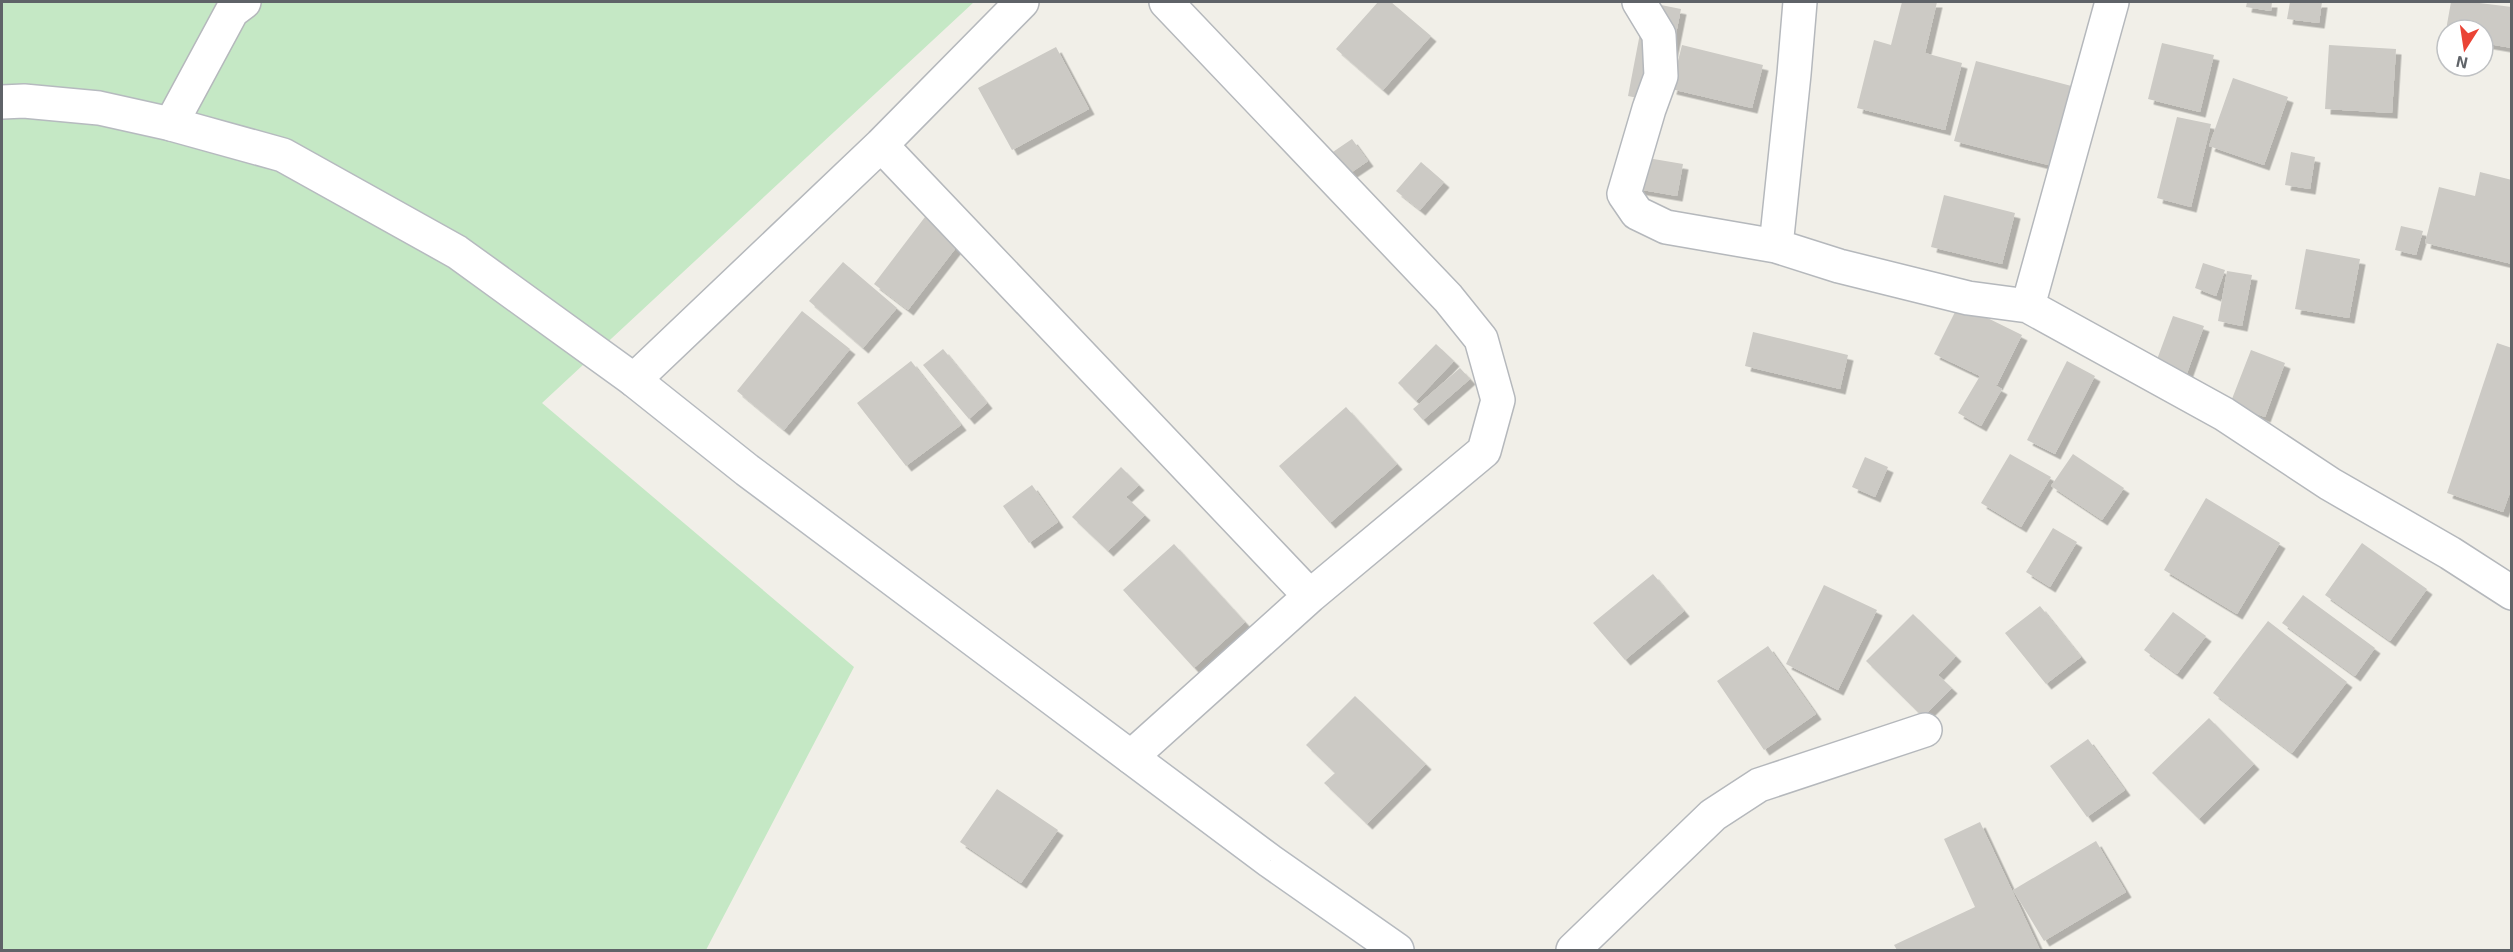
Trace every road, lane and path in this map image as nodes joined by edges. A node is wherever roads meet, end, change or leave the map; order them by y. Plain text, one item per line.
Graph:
1 (244, 2) edge
2 (1022, 2) edge
3 (1166, 2) edge
4 (1639, 2) edge
5 (1800, 2) edge
6 (2112, 2) edge
7 (2, 102) edge
8 (171, 124) junction
9 (881, 145) junction
10 (1776, 246) junction
11 (2028, 306) junction
12 (634, 380) junction
13 (2511, 593) edge
14 (1310, 596) junction
15 (1926, 729) dead end
16 (1131, 757) junction
17 (1397, 951) edge
18 (1573, 951) edge

1 - 8 street
2 - 9 street
3 - 14 street
4 - 10 street
5 - 10 street
6 - 11 street
7 - 8 street
8 - 12 street
9 - 12 street
9 - 14 street
10 - 11 street
11 - 13 street
12 - 16 street
14 - 16 street
15 - 18 street
16 - 17 street

